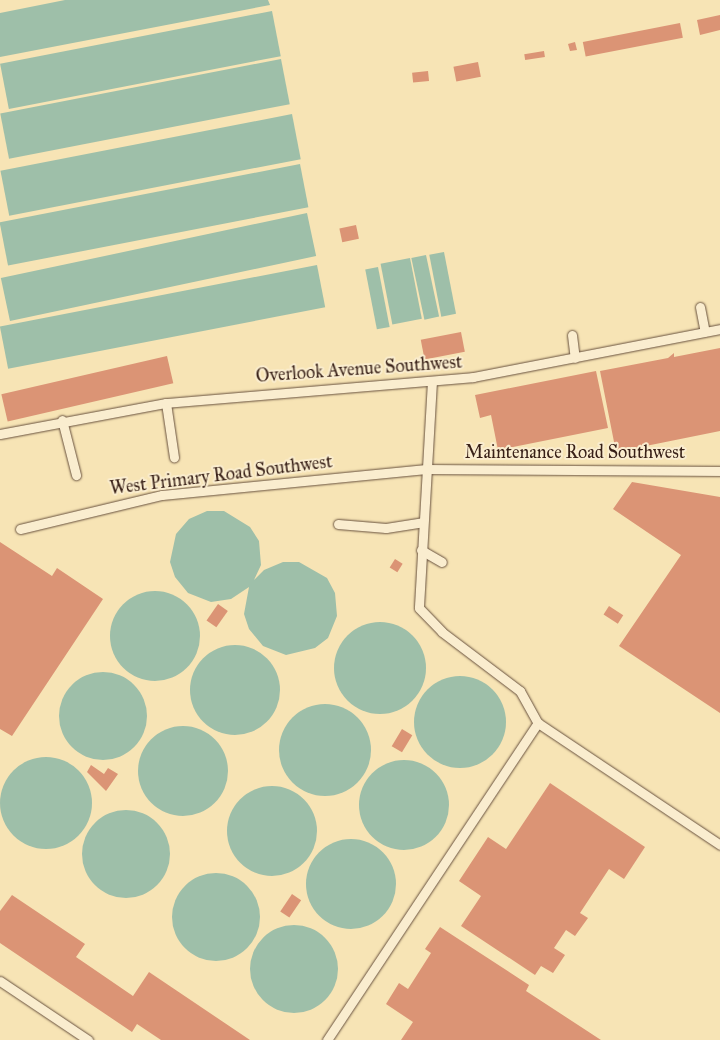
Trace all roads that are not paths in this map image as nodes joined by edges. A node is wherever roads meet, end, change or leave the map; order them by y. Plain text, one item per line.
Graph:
1 (700, 307) dead end
2 (720, 329) edge
3 (705, 332) junction
4 (572, 335) dead end
5 (575, 358) junction
6 (432, 381) junction
7 (166, 403) junction
8 (62, 420) junction
9 (0, 434) edge
10 (174, 457) dead end
11 (429, 469) junction
12 (720, 471) edge
13 (76, 475) dead end
14 (423, 522) junction
15 (338, 524) dead end
16 (20, 529) dead end
17 (421, 550) junction
18 (442, 562) dead end
19 (538, 724) junction
20 (720, 845) edge
21 (0, 981) edge
22 (88, 1040) edge
23 (327, 1040) edge

1 - 3 lane
2 - 3 lane, Overlook Avenue Southwest
3 - 5 lane, Overlook Avenue Southwest
4 - 5 lane
5 - 6 lane, Overlook Avenue Southwest
6 - 7 lane, Overlook Avenue Southwest
6 - 11 lane
7 - 8 lane, Overlook Avenue Southwest
7 - 10 lane
8 - 9 lane, Overlook Avenue Southwest
8 - 13 lane
11 - 12 lane, Maintenance Road Southwest
11 - 14 lane
11 - 16 lane, West Primary Road Southwest
14 - 15 lane
14 - 17 lane
17 - 18 lane
17 - 19 lane
19 - 20 lane
19 - 23 lane
21 - 22 lane

